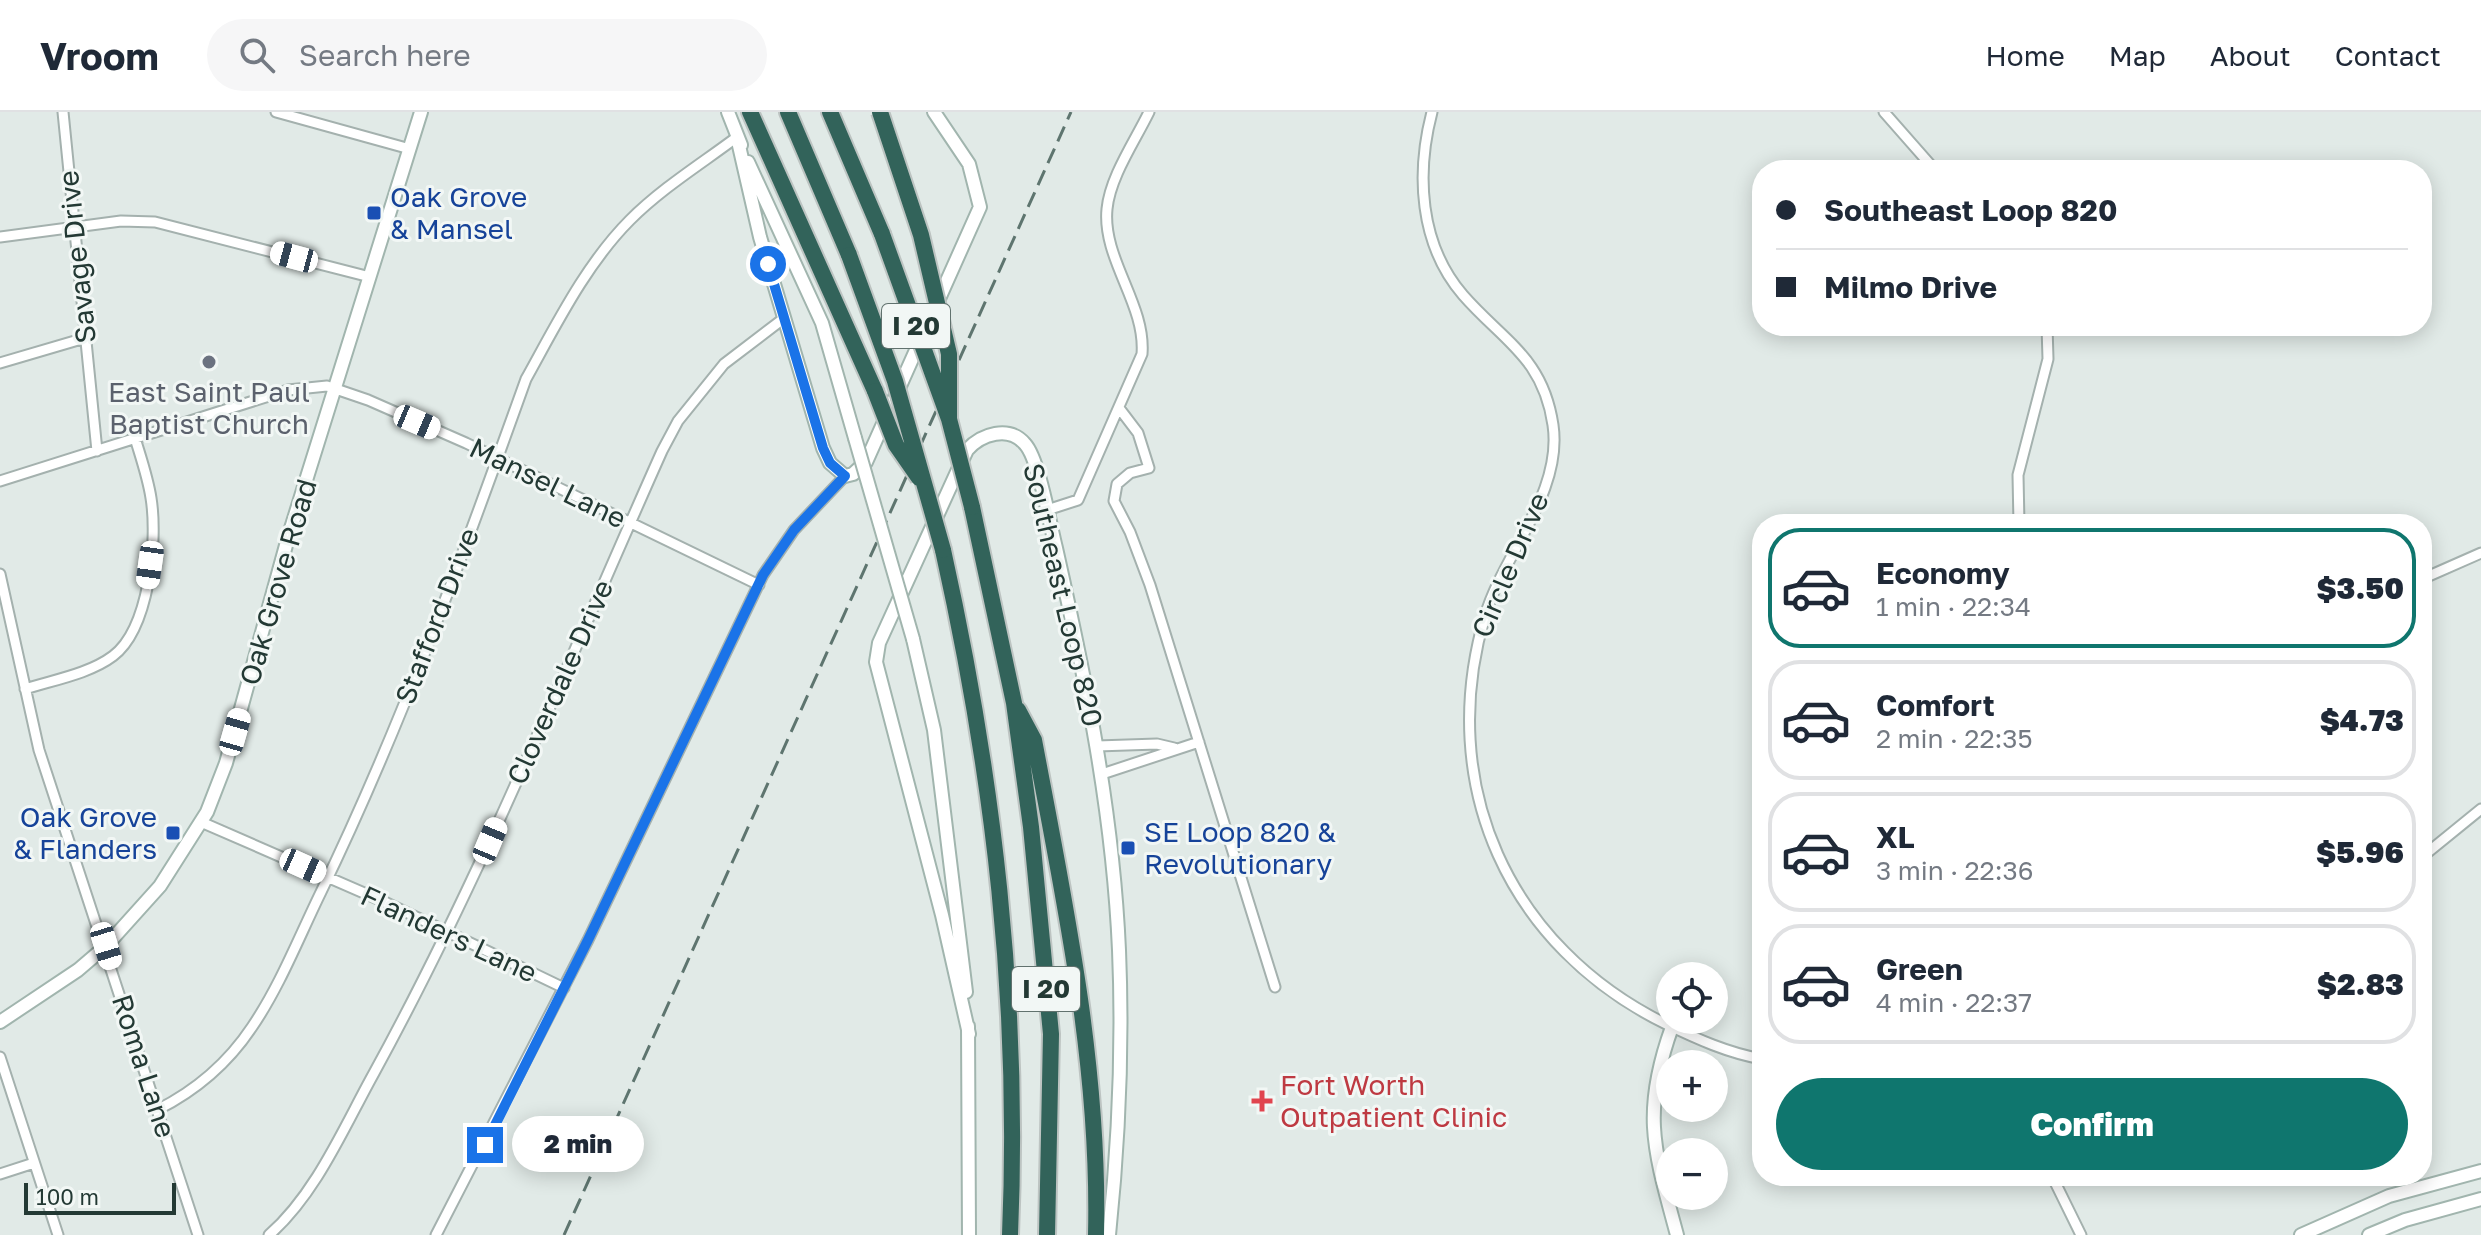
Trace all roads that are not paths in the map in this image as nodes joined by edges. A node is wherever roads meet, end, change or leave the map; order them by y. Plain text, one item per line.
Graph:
1 (63, 112) edge
2 (276, 112) edge
3 (421, 112) edge
4 (728, 112) edge
5 (750, 112) edge
6 (788, 112) edge
7 (830, 112) edge
8 (880, 112) edge
9 (934, 112) edge
10 (1149, 112) edge
11 (1432, 112) edge
12 (1884, 112) edge
13 (737, 137) junction
14 (410, 149) junction
15 (1926, 160) edge
16 (74, 226) junction
17 (0, 237) edge
18 (370, 277) junction
19 (783, 319) junction
20 (2047, 336) edge
21 (85, 338) junction
22 (0, 363) edge
23 (335, 388) junction
24 (1119, 408) junction
25 (949, 419) junction
26 (135, 438) junction
27 (97, 451) junction
28 (497, 459) junction
29 (845, 476) junction
30 (0, 481) edge
31 (928, 491) junction
32 (1047, 510) junction
33 (2019, 514) edge
34 (630, 523) junction
35 (2481, 553) edge
36 (0, 574) edge
37 (2432, 575) edge
38 (759, 585) junction
39 (25, 689) junction
40 (1014, 703) junction
41 (1199, 742) junction
42 (1097, 746) junction
43 (1174, 748) junction
44 (1102, 774) junction
45 (2481, 809) edge
46 (201, 822) junction
47 (2432, 849) edge
48 (328, 877) junction
49 (447, 932) junction
50 (106, 946) junction
51 (1275, 987) dead end
52 (564, 988) junction
53 (1656, 1017) edge
54 (0, 1022) edge
55 (969, 1034) junction
56 (1670, 1034) edge
57 (1688, 1034) edge
58 (1752, 1056) edge
59 (0, 1057) edge
60 (157, 1110) junction
61 (34, 1163) junction
62 (2481, 1171) edge
63 (0, 1174) edge
64 (2432, 1185) edge
65 (2057, 1186) edge
66 (2428, 1186) edge
67 (2481, 1199) edge
68 (58, 1235) edge
69 (198, 1235) edge
70 (269, 1235) edge
71 (436, 1235) edge
72 (969, 1235) edge
73 (1010, 1235) edge
74 (1047, 1235) edge
75 (1096, 1235) edge
76 (1109, 1235) edge
77 (1677, 1235) edge
78 (2081, 1235) edge
79 (2301, 1235) edge
80 (2369, 1235) edge

1 - 16 street, Savage Drive
2 - 14 street
3 - 14 main road, Oak Grove Road
4 - 13 main road
5 - 31 highway, bridge
6 - 31 highway, I 20, bridge
7 - 25 highway, I 20, bridge
8 - 25 highway, bridge
9 - 29 main road
10 - 24 street
11 - 53 street, Circle Drive
12 - 15 street
13 - 19 main road
13 - 28 street, Stafford Drive
13 - 55 main road, Southeast Loop 820, bridge
14 - 18 main road, Oak Grove Road
16 - 17 street
16 - 18 street
16 - 21 street, Savage Drive
18 - 23 main road, Oak Grove Road
19 - 29 main road
19 - 34 street, Cloverdale Drive
20 - 33 street
21 - 22 street
21 - 27 street, Savage Drive
23 - 26 street
23 - 28 street, Mansel Lane
23 - 46 main road, Oak Grove Road
24 - 32 street
24 - 41 street
25 - 40 highway, I 20, bridge
26 - 27 street
26 - 39 street
27 - 30 street
28 - 34 street, Mansel Lane
28 - 48 street, Stafford Drive
29 - 38 street
31 - 73 highway, I 20, bridge
32 - 42 main road, Southeast Loop 820
32 - 55 main road, Southeast Loop 820
34 - 38 street, Mansel Lane
34 - 49 street, Cloverdale Drive
35 - 37 street
36 - 39 street, Roma Lane
38 - 52 street
39 - 50 street, Roma Lane
40 - 74 highway, I 20
40 - 75 highway
41 - 43 street
41 - 51 street
42 - 43 street
42 - 44 main road, Southeast Loop 820
43 - 44 street
44 - 76 main road, Southeast Loop 820
45 - 47 street
46 - 48 street, Flanders Lane
46 - 50 main road, Oak Grove Road
48 - 49 street, Flanders Lane
48 - 60 street, Stafford Drive
49 - 52 street, Flanders Lane
49 - 70 street, Cloverdale Drive
50 - 54 main road, Oak Grove Road
50 - 60 street, Roma Lane
52 - 71 street
55 - 72 main road, Southeast Loop 820
56 - 77 main road
57 - 58 street, Circle Drive
59 - 61 street
60 - 69 street, Roma Lane
61 - 63 street
61 - 68 street
62 - 64 main road
65 - 78 street
66 - 79 main road
67 - 80 main road

